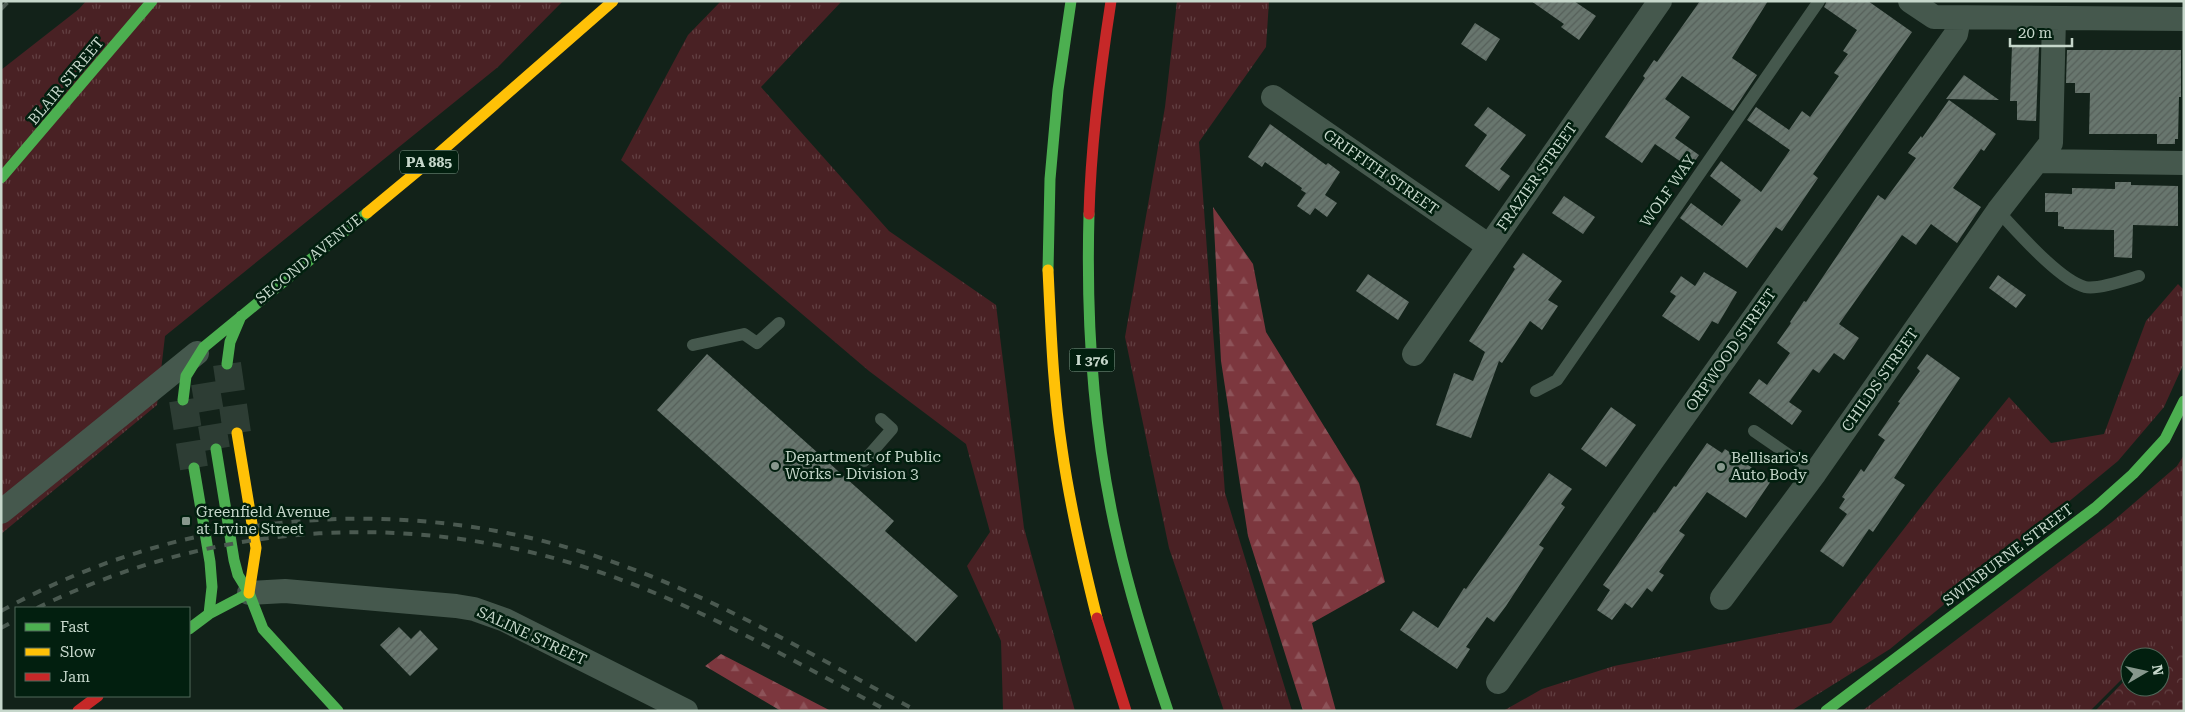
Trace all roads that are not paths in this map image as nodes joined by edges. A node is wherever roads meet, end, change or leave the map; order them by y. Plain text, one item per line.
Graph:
1 (152, 1) edge
2 (613, 1) edge
3 (1071, 1) edge
4 (1111, 1) edge
5 (1819, 1) edge
6 (1910, 1) edge
7 (1653, 4) edge
8 (1959, 18) junction
9 (2054, 18) junction
10 (2184, 20) edge
11 (1273, 97) dead end
12 (2037, 161) junction
13 (2184, 163) edge
14 (1, 178) edge
15 (1998, 211) junction
16 (1489, 246) junction
17 (2139, 276) dead end
18 (241, 314) junction
19 (779, 323) dead end
20 (693, 345) dead end
21 (1414, 354) dead end
22 (204, 356) junction
23 (227, 364) tunnel mouth
24 (1536, 392) dead end
25 (182, 400) tunnel mouth
26 (2184, 401) edge
27 (881, 419) dead end
28 (1754, 431) dead end
29 (237, 434) tunnel mouth
30 (216, 449) tunnel mouth
31 (864, 462) dead end
32 (194, 468) tunnel mouth
33 (1815, 473) junction
34 (1, 512) edge
35 (249, 593) junction
36 (1722, 598) dead end
37 (209, 614) junction
38 (190, 628) edge
39 (1498, 682) dead end
40 (97, 697) edge
41 (78, 711) edge
42 (338, 711) edge
43 (686, 711) edge
44 (1126, 711) edge
45 (1168, 711) edge
46 (1826, 711) edge

1 - 14 main road, BLAIR STREET
2 - 18 main road, SECOND AVENUE / PA 885
3 - 44 main road, I 376
4 - 45 main road, I 376
5 - 24 lane, WOLF WAY
6 - 8 street
7 - 16 street, FRAZIER STREET
8 - 9 street
8 - 39 street, ORPWOOD STREET
9 - 10 street
9 - 12 street, CHILDS STREET
11 - 16 street, GRIFFITH STREET
12 - 13 street
12 - 15 street, CHILDS STREET
15 - 17 lane
15 - 33 street, CHILDS STREET
16 - 21 street, FRAZIER STREET
18 - 22 main road, SECOND AVENUE / PA 885
18 - 23 main road, PA 885
19 - 20 lane
22 - 25 main road, PA 885
22 - 34 street, SECOND AVENUE
26 - 46 main road, SWINBURNE STREET
27 - 31 lane
28 - 33 lane
29 - 35 main road
30 - 35 main road
32 - 37 main road
33 - 36 street, CHILDS STREET
35 - 37 main road
35 - 42 main road
35 - 43 street, SALINE STREET
37 - 38 main road
40 - 41 main road

